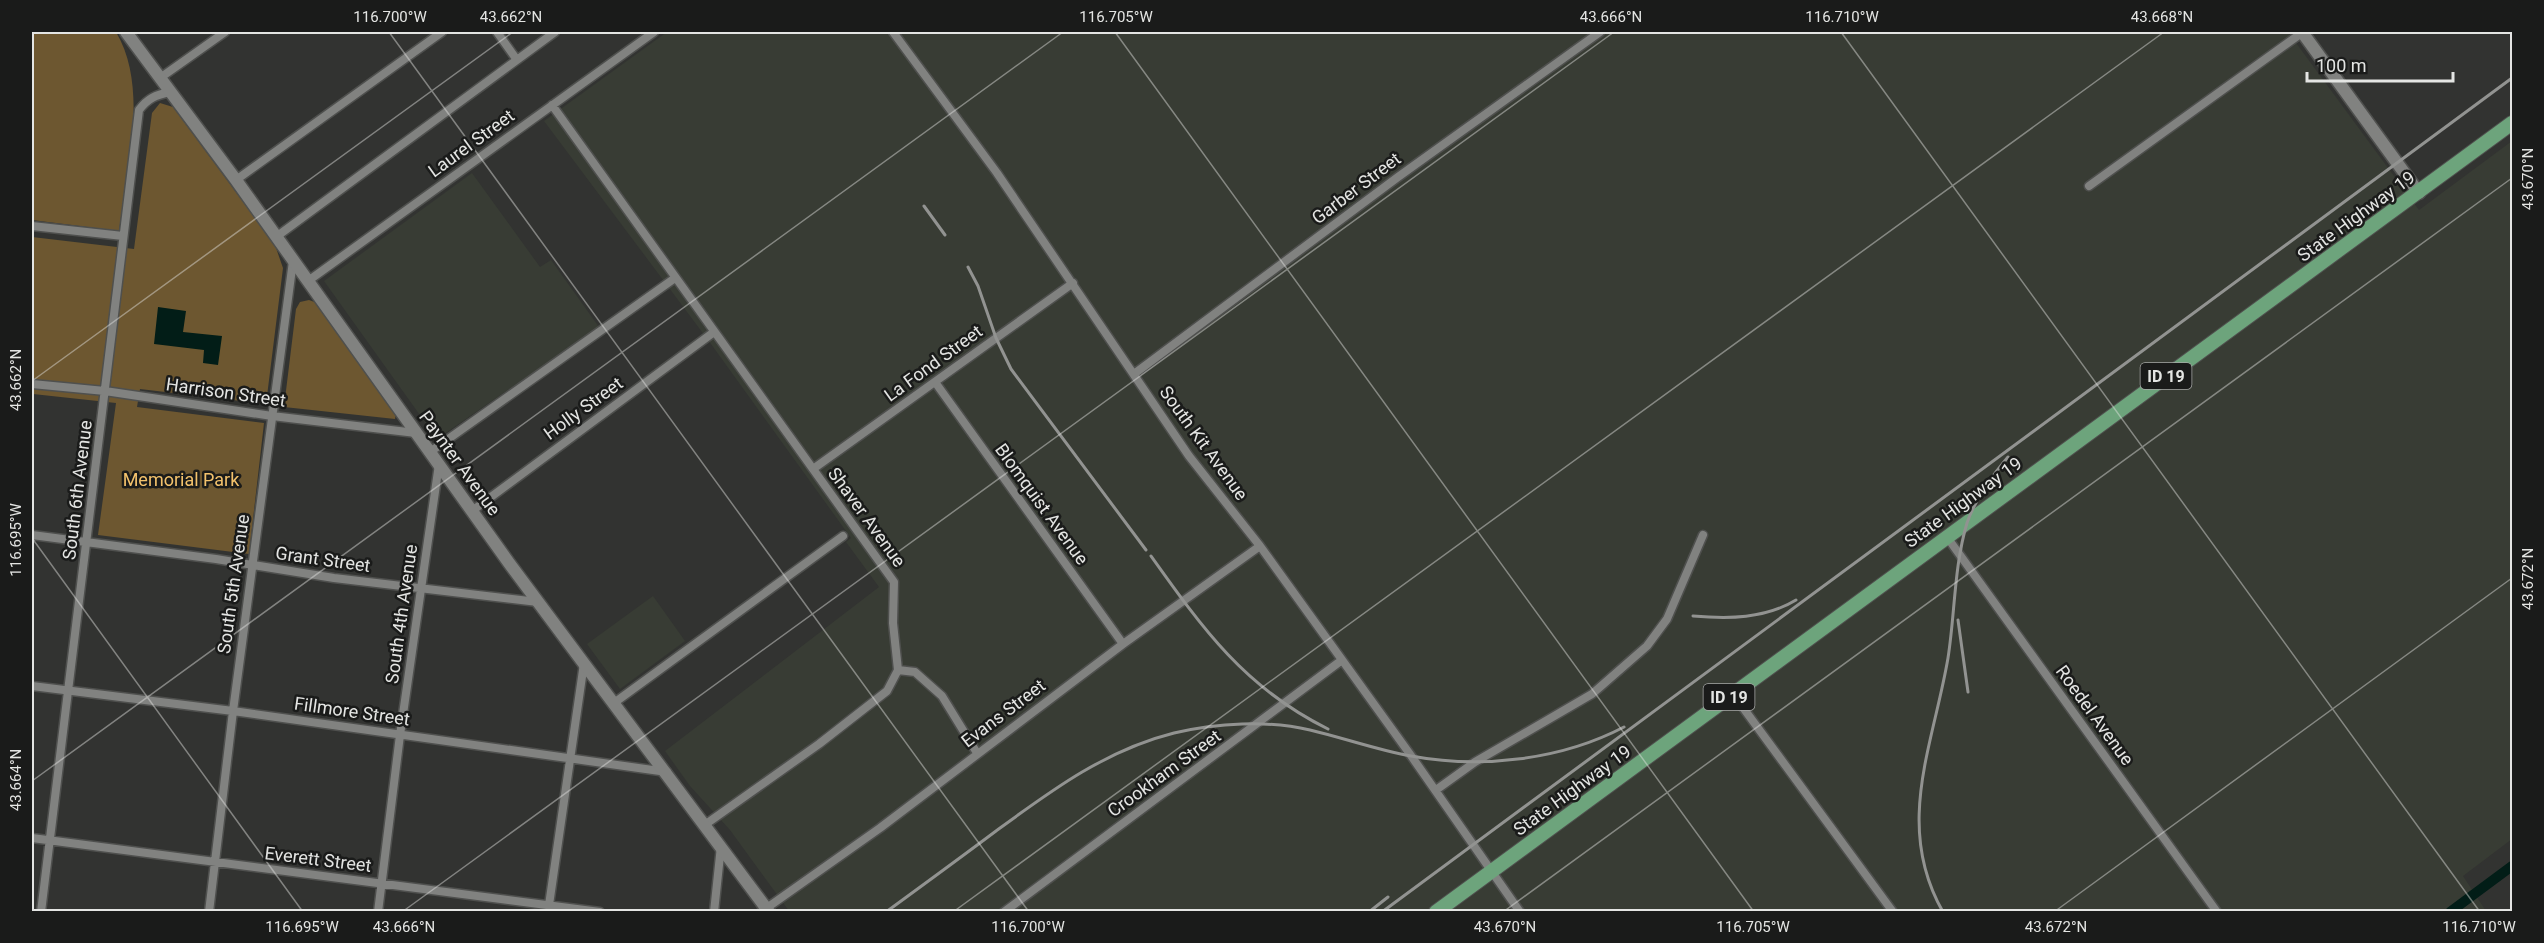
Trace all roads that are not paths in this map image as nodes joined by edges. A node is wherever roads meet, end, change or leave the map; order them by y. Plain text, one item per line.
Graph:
1 (126, 32) edge
2 (225, 32) edge
3 (442, 32) edge
4 (497, 32) edge
5 (555, 32) edge
6 (654, 32) edge
7 (893, 32) edge
8 (1600, 32) edge
9 (2303, 32) edge
10 (517, 60) junction
11 (160, 78) junction
12 (170, 92) junction
13 (552, 105) junction
14 (2512, 123) edge
15 (236, 180) junction
16 (2089, 186) dead end
17 (2418, 193) junction
18 (32, 226) edge
19 (123, 236) junction
20 (276, 237) junction
21 (294, 261) junction
22 (675, 278) junction
23 (308, 281) junction
24 (1072, 283) junction
25 (714, 332) junction
26 (1134, 375) junction
27 (935, 382) junction
28 (32, 384) edge
29 (105, 391) junction
30 (272, 416) junction
31 (416, 433) junction
32 (430, 452) junction
33 (439, 464) junction
34 (813, 469) junction
35 (472, 511) junction
36 (1703, 535) dead end
37 (32, 536) edge
38 (843, 536) dead end
39 (1947, 537) junction
40 (88, 542) junction
41 (1260, 546) junction
42 (252, 565) junction
43 (420, 588) junction
44 (538, 602) junction
45 (1123, 645) junction
46 (1342, 660) junction
47 (584, 663) junction
48 (898, 670) junction
49 (32, 686) edge
50 (68, 691) junction
51 (1733, 694) junction
52 (614, 703) junction
53 (233, 711) junction
54 (400, 735) junction
55 (977, 753) junction
56 (569, 759) junction
57 (667, 772) junction
58 (1436, 790) junction
59 (706, 825) junction
60 (32, 838) edge
61 (51, 840) junction
62 (721, 846) junction
63 (214, 863) junction
64 (1490, 872) junction
65 (381, 884) junction
66 (548, 908) edge
67 (766, 911) edge
68 (41, 912) edge
69 (209, 912) edge
70 (378, 912) edge
71 (600, 912) edge
72 (714, 912) edge
73 (1004, 912) edge
74 (1436, 912) edge
75 (1520, 912) edge
76 (1893, 912) edge
77 (2217, 912) edge

1 - 11 street, Paynter Avenue
2 - 11 street
3 - 15 street
4 - 10 street
5 - 10 street
6 - 13 street, Laurel Street
7 - 24 street, South Kit Avenue
8 - 26 street, Garber Street
9 - 16 street
9 - 17 street
10 - 20 street
11 - 12 street, Paynter Avenue
12 - 15 street, Paynter Avenue
12 - 19 street, South 6th Avenue
13 - 22 street, Shaver Avenue
13 - 23 street, Laurel Street
14 - 17 main road, State Highway 19 / ID 19
15 - 20 street, Paynter Avenue
17 - 39 main road, State Highway 19 / ID 19
18 - 19 street
19 - 29 street, South 6th Avenue
20 - 21 street, Paynter Avenue
21 - 23 street, Paynter Avenue
21 - 30 street, South 5th Avenue
22 - 25 street, Shaver Avenue
22 - 32 street
23 - 31 street, Paynter Avenue
24 - 26 street, South Kit Avenue
24 - 27 street, La Fond Street
25 - 34 street, Shaver Avenue
25 - 35 street, Holly Street
26 - 41 street, South Kit Avenue
27 - 34 street, La Fond Street
27 - 45 street, Blomquist Avenue
28 - 29 street, Harrison Street
29 - 30 street, Harrison Street
29 - 40 street, South 6th Avenue
30 - 31 street, Harrison Street
30 - 42 street, South 5th Avenue
31 - 32 street, Paynter Avenue
32 - 33 street, Paynter Avenue
33 - 35 street, Paynter Avenue
33 - 43 street, South 4th Avenue
34 - 48 street, Shaver Avenue
35 - 44 street, Paynter Avenue
36 - 58 street
37 - 40 street, Grant Street
38 - 52 street
39 - 51 main road, State Highway 19 / ID 19
39 - 77 street, Roedel Avenue
40 - 42 street, Grant Street
40 - 50 street, South 6th Avenue
41 - 45 street, Evans Street
41 - 46 street, South Kit Avenue
42 - 43 street, Grant Street
42 - 53 street, South 5th Avenue
43 - 44 street, Grant Street
43 - 54 street, South 4th Avenue
44 - 47 street, Paynter Avenue
45 - 55 street, Evans Street
46 - 58 street, South Kit Avenue
46 - 73 street, Crookham Street
47 - 52 street, Paynter Avenue
47 - 56 street
48 - 55 street
48 - 59 street
49 - 50 street, Fillmore Street
50 - 53 street, Fillmore Street
50 - 61 street, South 6th Avenue
51 - 64 main road, State Highway 19 / ID 19
51 - 76 street
52 - 57 street, Paynter Avenue
53 - 54 street, Fillmore Street
53 - 63 street, South 5th Avenue
54 - 56 street, Fillmore Street
54 - 65 street, South 4th Avenue
55 - 67 street, Evans Street
56 - 57 street, Fillmore Street
56 - 66 street
57 - 59 street, Paynter Avenue
58 - 64 street, South Kit Avenue
59 - 62 street, Paynter Avenue
60 - 61 street, Everett Street
61 - 63 street, Everett Street
61 - 68 street, South 6th Avenue
62 - 67 street, Paynter Avenue
62 - 72 street
63 - 65 street, Everett Street
63 - 69 street, South 5th Avenue
64 - 74 main road, State Highway 19 / ID 19
64 - 75 street, South Kit Avenue
65 - 66 street, Everett Street
65 - 70 street, South 4th Avenue
66 - 71 street, Everett Street

